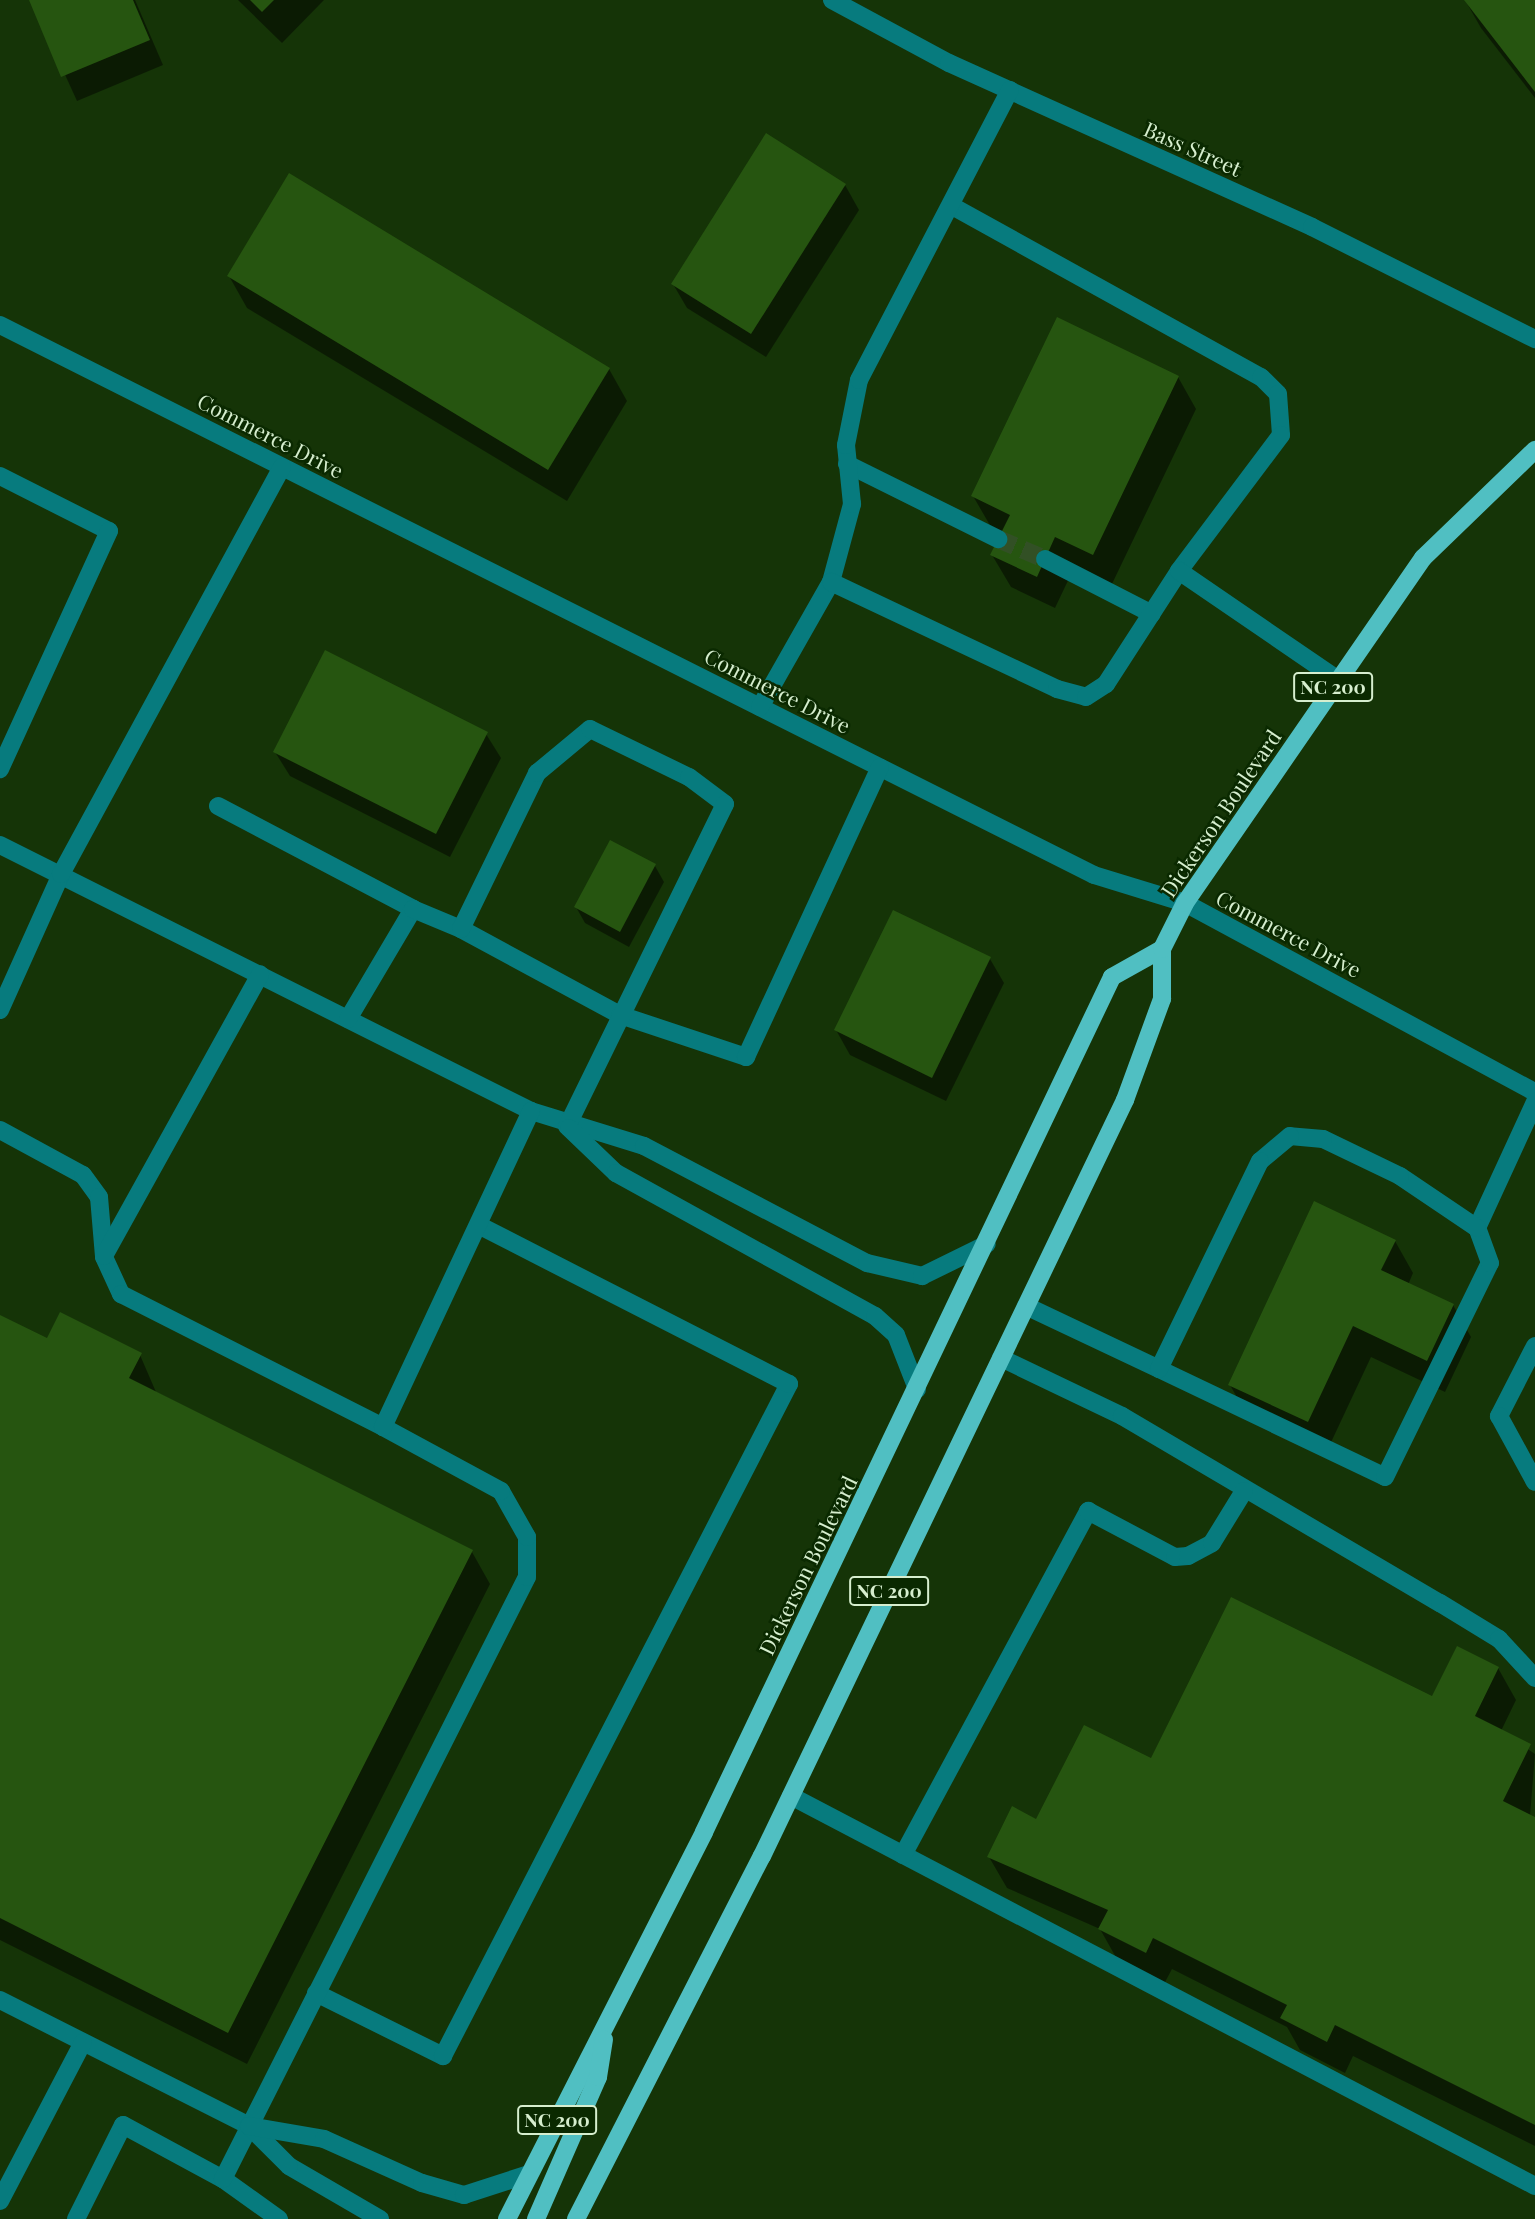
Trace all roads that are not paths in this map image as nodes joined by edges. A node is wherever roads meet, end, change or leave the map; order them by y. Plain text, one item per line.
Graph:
1 (832, 0) edge
2 (1010, 90) junction
3 (952, 206) junction
4 (0, 325) edge
5 (1535, 339) edge
6 (1535, 450) edge
7 (848, 464) junction
8 (282, 467) junction
9 (0, 476) edge
10 (998, 539) tunnel mouth
11 (1045, 559) tunnel mouth
12 (1180, 571) junction
13 (831, 582) junction
14 (1152, 614) junction
15 (1338, 680) junction
16 (760, 707) junction
17 (880, 767) junction
18 (0, 769) edge
19 (218, 806) dead end
20 (0, 845) edge
21 (61, 874) junction
22 (1185, 903) junction
23 (413, 909) junction
24 (461, 929) junction
25 (1162, 948) junction
26 (260, 974) junction
27 (0, 1010) edge
28 (620, 1015) junction
29 (348, 1019) junction
30 (1535, 1092) edge
31 (1535, 1102) edge
32 (531, 1111) junction
33 (566, 1126) junction
34 (0, 1130) edge
35 (478, 1225) junction
36 (1477, 1228) junction
37 (987, 1244) junction
38 (104, 1257) junction
39 (1026, 1306) junction
40 (1535, 1346) edge
41 (1001, 1357) junction
42 (1159, 1369) junction
43 (917, 1389) junction
44 (383, 1427) junction
45 (1535, 1482) edge
46 (1244, 1491) junction
47 (1535, 1678) edge
48 (791, 1796) junction
49 (903, 1855) junction
50 (316, 1993) junction
51 (0, 2000) edge
52 (607, 2022) junction
53 (83, 2042) junction
54 (249, 2126) junction
55 (529, 2174) junction
56 (223, 2179) junction
57 (1535, 2186) edge
58 (0, 2201) edge
59 (76, 2219) edge
60 (279, 2219) edge
61 (380, 2219) edge
62 (507, 2219) edge
63 (536, 2219) edge
64 (576, 2219) edge

1 - 2 street, Bass Street
2 - 3 street
2 - 5 street, Bass Street
3 - 7 street
3 - 12 street
4 - 8 street, Commerce Drive
6 - 15 main road, Dickerson Boulevard / NC 200
7 - 10 street
7 - 13 street
8 - 16 street, Commerce Drive
8 - 21 street
9 - 18 street
11 - 14 street
12 - 14 street
12 - 15 street
13 - 14 street
13 - 16 street
15 - 22 main road, Dickerson Boulevard / NC 200
16 - 17 street, Commerce Drive
17 - 22 street, Commerce Drive
17 - 28 street
19 - 23 street
20 - 21 street
21 - 26 street
21 - 27 street
22 - 25 main road, Dickerson Boulevard / NC 200
22 - 30 street, Commerce Drive
23 - 24 street
23 - 29 street
24 - 28 street
24 - 28 street
25 - 37 main road, Dickerson Boulevard / NC 200
25 - 39 main road, Dickerson Boulevard / NC 200
26 - 29 street
26 - 38 street
28 - 33 street
29 - 32 street
31 - 36 street
32 - 33 street
32 - 35 street
33 - 37 street
33 - 43 street
34 - 38 street
35 - 44 street
35 - 50 street
36 - 42 street
36 - 42 street
37 - 43 main road, Dickerson Boulevard / NC 200
38 - 44 street
39 - 41 main road, Dickerson Boulevard / NC 200
39 - 42 street
40 - 45 street
41 - 46 street
41 - 48 main road, Dickerson Boulevard / NC 200
43 - 52 main road, Dickerson Boulevard / NC 200
44 - 50 street
46 - 47 street
46 - 49 street
48 - 49 street
48 - 64 main road, Dickerson Boulevard / NC 200
49 - 57 street
50 - 54 street
51 - 53 street
52 - 55 main road, Dickerson Boulevard / NC 200
52 - 63 main road, NC 200
53 - 54 street
53 - 58 street
54 - 55 street
54 - 56 street
54 - 61 street
55 - 62 main road, Dickerson Boulevard / NC 200
56 - 59 street
56 - 60 street

